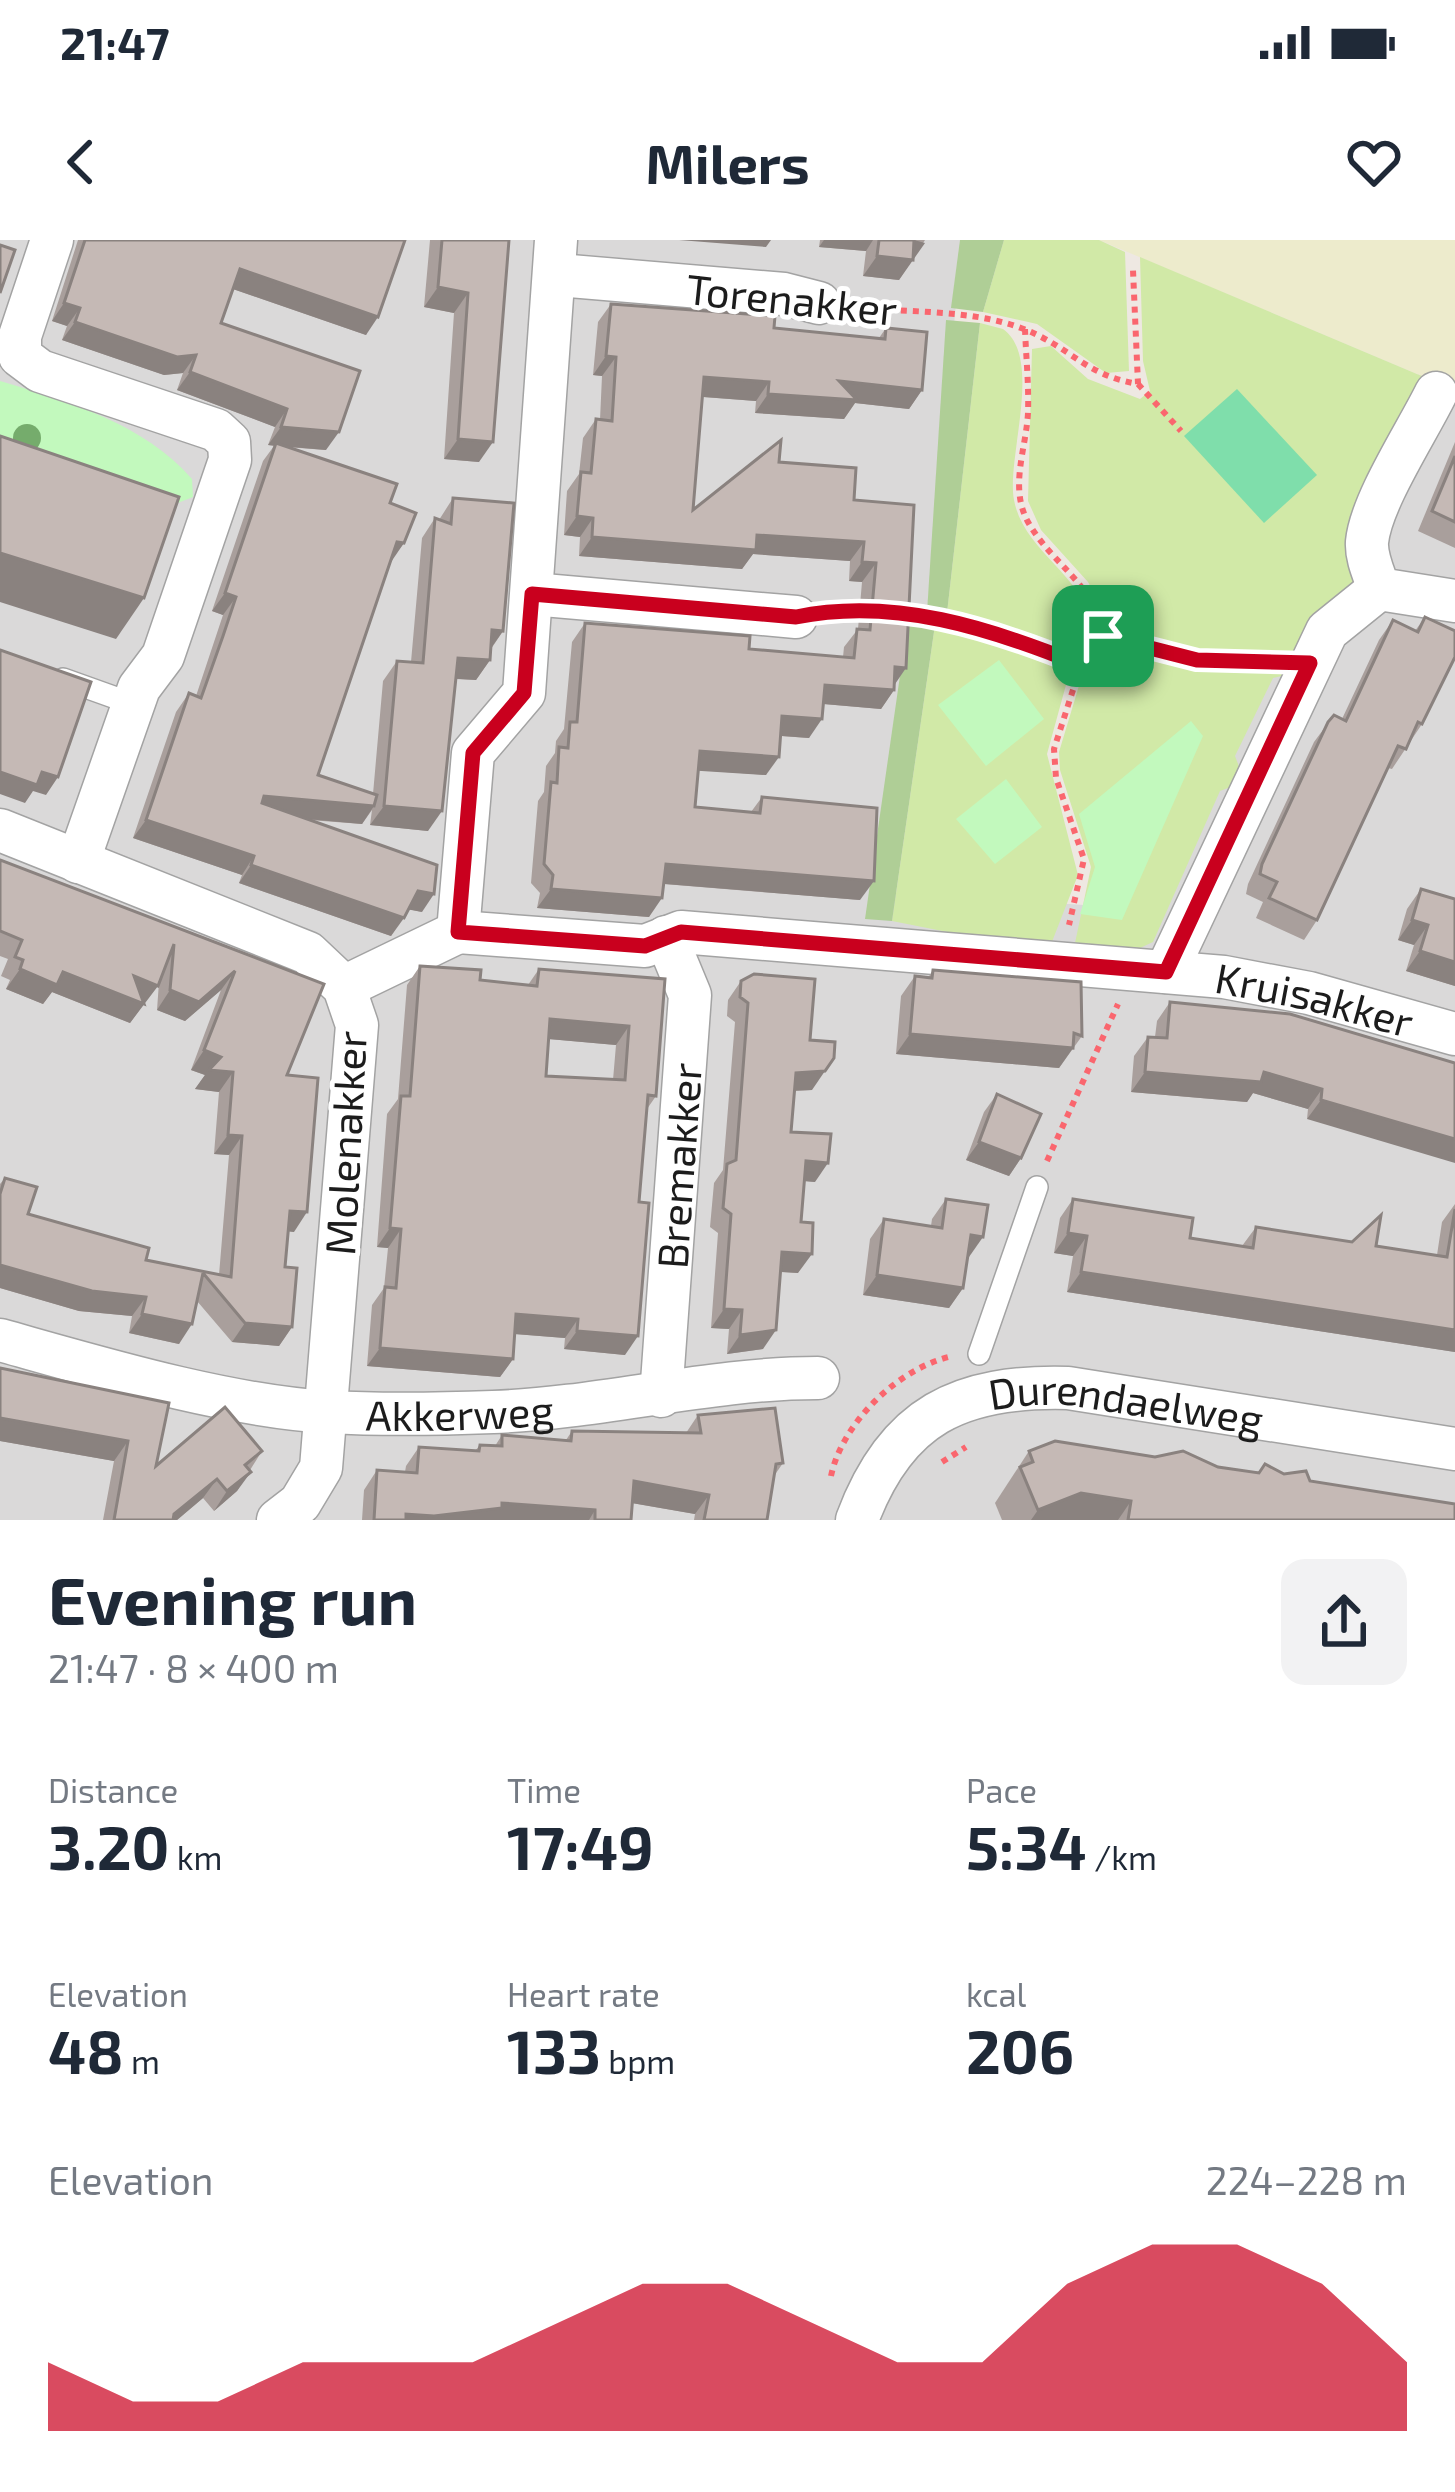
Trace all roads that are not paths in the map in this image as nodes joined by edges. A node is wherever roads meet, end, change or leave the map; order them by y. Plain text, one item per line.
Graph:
1 (52, 240) edge
2 (557, 258) edge
3 (819, 303) road end
4 (10, 358) edge
5 (1436, 393) dead end
6 (1379, 589) junction
7 (532, 594) junction
8 (1455, 601) edge
9 (796, 617) road end
10 (44, 672) edge
11 (134, 704) junction
12 (0, 830) edge
13 (78, 862) junction
14 (458, 932) junction
15 (666, 937) junction
16 (1150, 971) junction
17 (344, 987) junction
18 (1455, 1034) edge
19 (1037, 1187) road end
20 (0, 1340) edge
21 (979, 1354) dead end
22 (818, 1378) road end
23 (661, 1396) junction
24 (325, 1412) junction
25 (1455, 1449) edge
26 (278, 1520) edge
27 (856, 1520) edge

1 - 4 street
2 - 3 street, Torenakker
2 - 7 street, Torenakker
4 - 11 street
5 - 6 street
6 - 8 street
6 - 16 street
7 - 9 street
7 - 14 street, Torenakker
10 - 11 lane
11 - 13 street
12 - 13 street, Molenakker
13 - 17 street, Molenakker
14 - 15 street, Kruisakker
14 - 17 street
15 - 16 street, Kruisakker
15 - 23 street, Bremakker
16 - 18 street, Kruisakker
17 - 24 street, Molenakker
19 - 21 lane
20 - 24 street, Akkerweg
22 - 23 street, Akkerweg
23 - 24 street, Akkerweg
24 - 26 street, Molenakker
25 - 27 street, Durendaelweg

